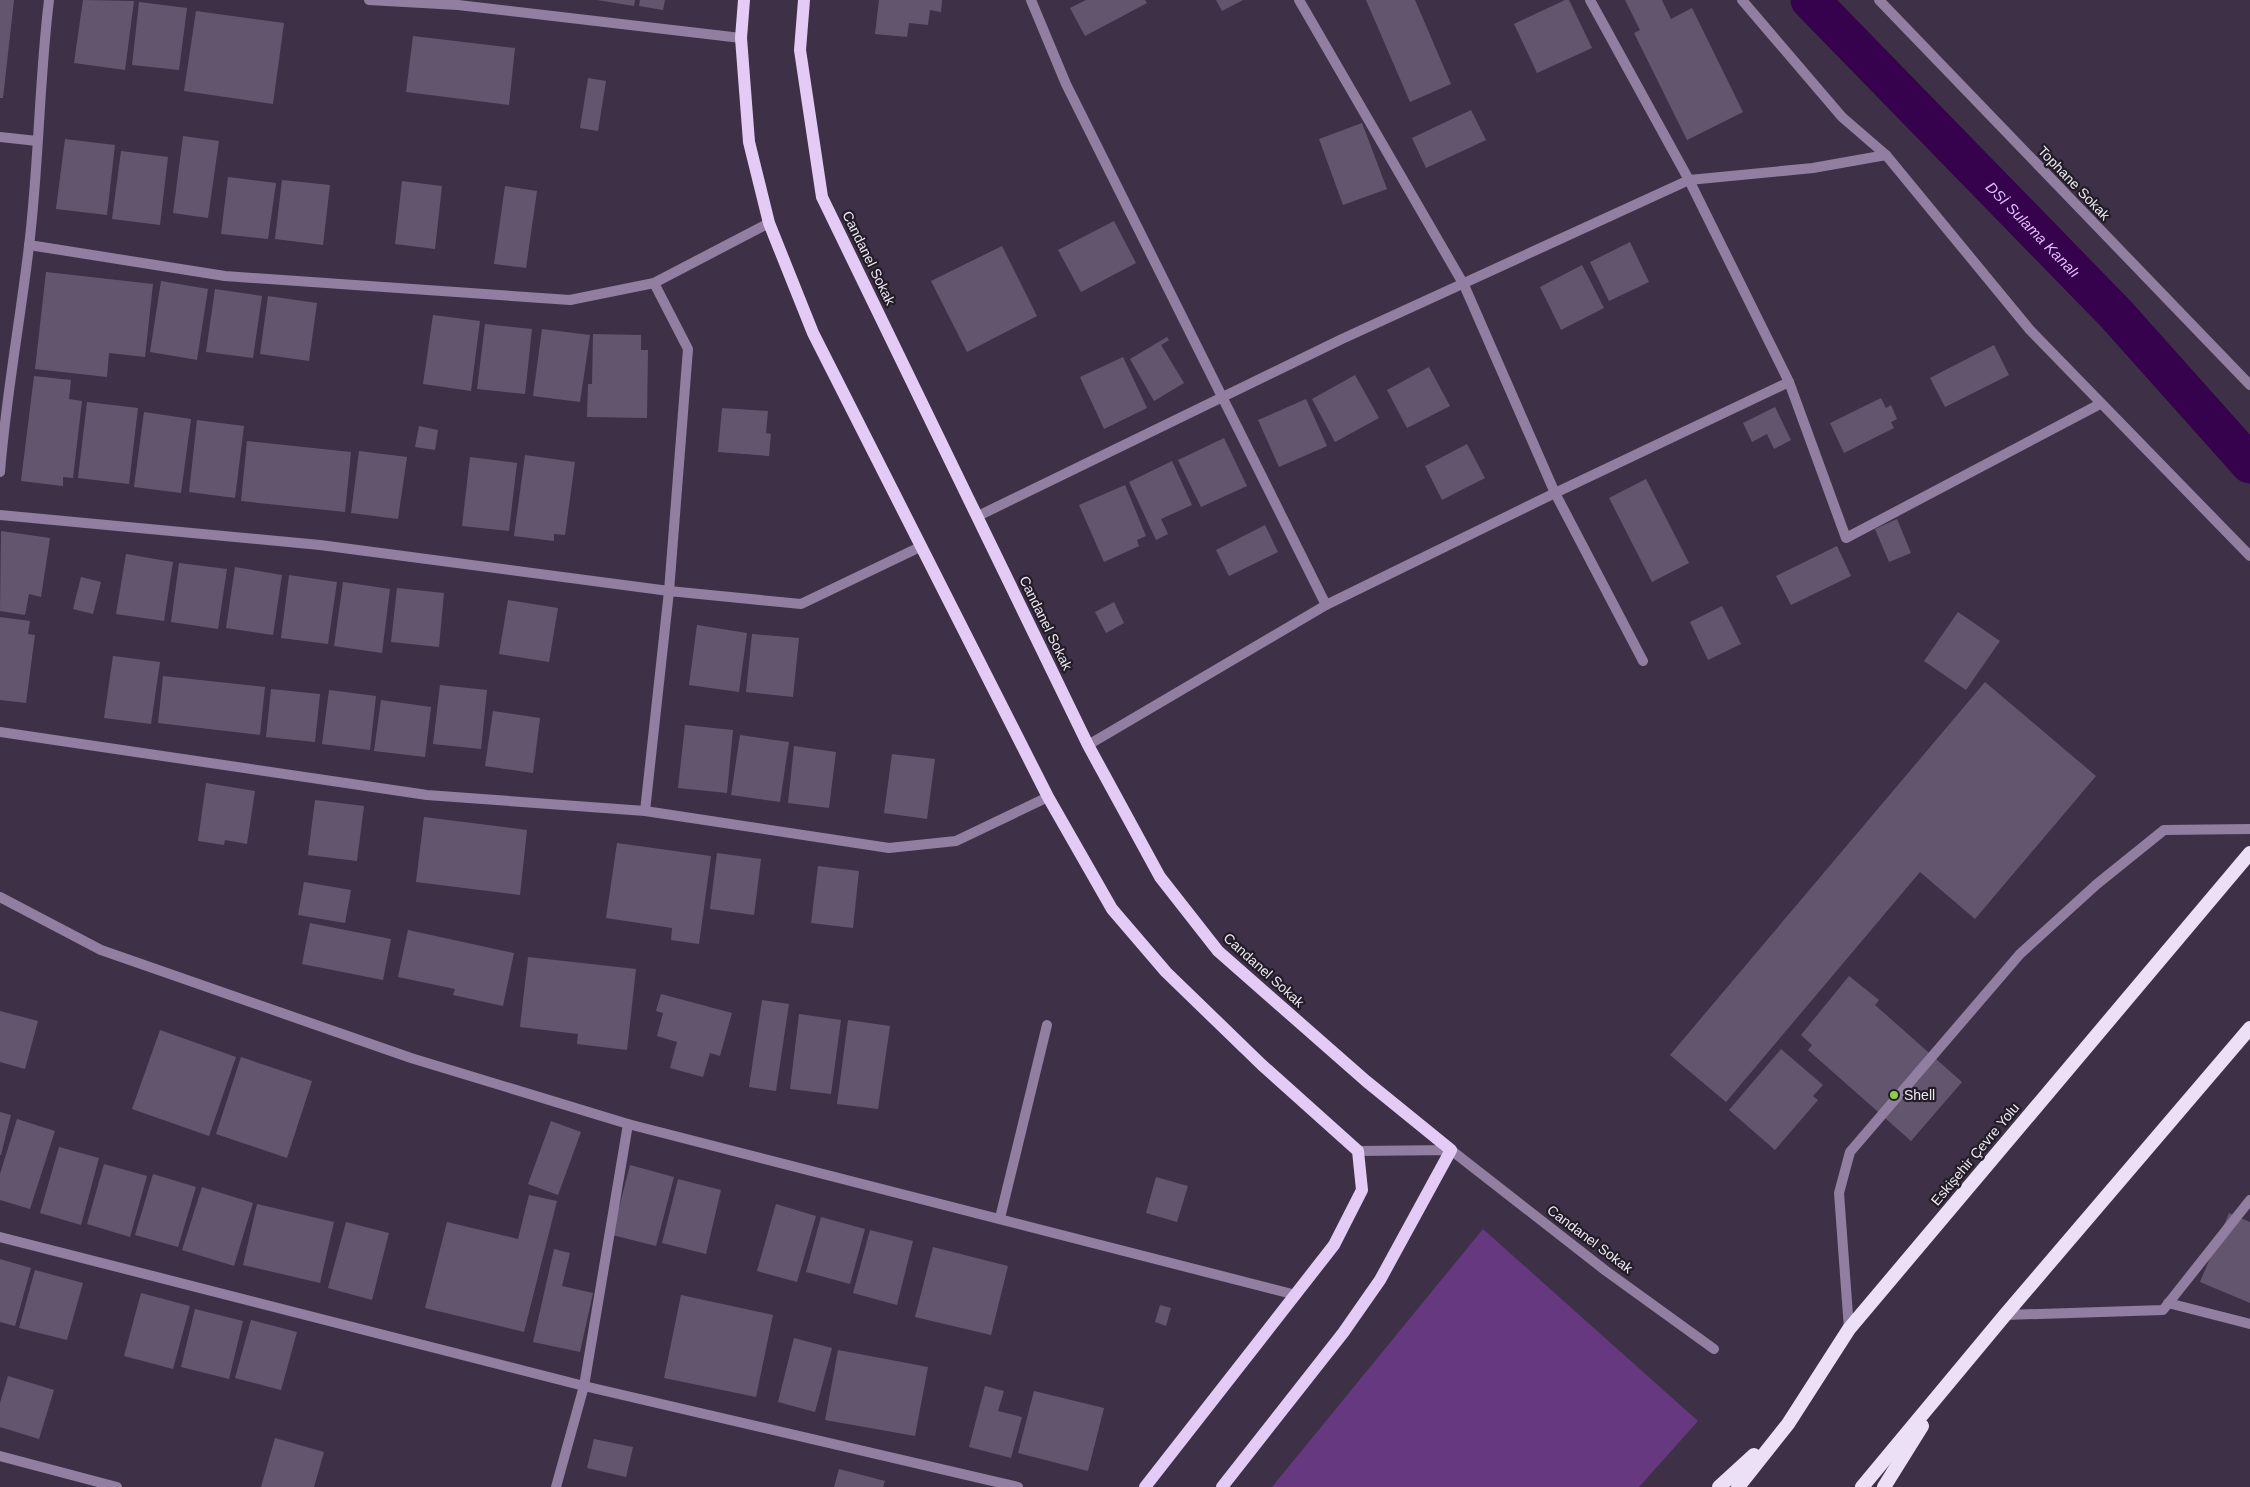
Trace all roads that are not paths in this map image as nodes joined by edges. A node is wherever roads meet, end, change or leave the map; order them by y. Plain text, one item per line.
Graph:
1 (49, 0) edge
2 (369, 0) edge
3 (744, 0) edge
4 (804, 0) edge
5 (1031, 0) edge
6 (1300, 0) edge
7 (1590, 0) edge
8 (1742, 0) edge
9 (1879, 0) edge
10 (741, 38) junction
11 (0, 137) edge
12 (37, 141) junction
13 (1886, 155) junction
14 (1690, 180) junction
15 (769, 223) junction
16 (29, 245) junction
17 (654, 283) junction
18 (1464, 284) junction
19 (1789, 382) junction
20 (2250, 385) edge
21 (1223, 396) junction
22 (2100, 404) junction
23 (2, 415) edge
24 (0, 472) edge
25 (1555, 493) junction
26 (0, 516) edge
27 (978, 516) junction
28 (920, 548) junction
29 (2250, 556) edge
30 (669, 591) junction
31 (1326, 605) junction
32 (1642, 661) dead end
33 (0, 732) edge
34 (1088, 745) junction
35 (1048, 797) junction
36 (645, 811) junction
37 (2250, 829) edge
38 (2250, 852) edge
39 (0, 897) edge
40 (1047, 1025) dead end
41 (2250, 1028) edge
42 (628, 1124) junction
43 (1451, 1150) junction
44 (1358, 1151) junction
45 (2250, 1200) edge
46 (1000, 1218) junction
47 (0, 1237) edge
48 (1296, 1296) junction
49 (2168, 1303) junction
50 (2005, 1315) junction
51 (2250, 1324) edge
52 (1849, 1329) junction
53 (1714, 1348) dead end
54 (1950, 1381) junction
55 (584, 1386) junction
56 (1788, 1424) junction
57 (0, 1456) edge
58 (118, 1487) edge
59 (556, 1487) edge
60 (1018, 1487) edge
61 (1145, 1487) edge
62 (1222, 1487) edge
63 (1719, 1487) edge
64 (1738, 1487) edge
65 (1862, 1487) edge
66 (1884, 1487) edge

1 - 12 street
2 - 10 street
3 - 10 main road
4 - 27 main road, Candanel Sokak
5 - 21 street
6 - 18 street
7 - 14 street
8 - 13 street
9 - 20 street, Tophane Sokak
10 - 15 main road
11 - 12 street
12 - 16 street
13 - 14 street
13 - 22 street
14 - 18 street
14 - 19 street
15 - 17 street
15 - 28 main road
16 - 17 street
16 - 23 street
17 - 30 street
18 - 21 street
18 - 25 street
19 - 22 street
19 - 25 street
21 - 27 street
21 - 31 street
22 - 29 street
23 - 24 street
25 - 31 street
25 - 32 street
26 - 30 street
27 - 34 main road, Candanel Sokak
28 - 30 street
28 - 35 main road
30 - 36 street
31 - 34 street
33 - 36 street
34 - 43 main road, Candanel Sokak
35 - 36 street
35 - 44 main road
37 - 52 street
38 - 52 highway, Eskişehir Çevre Yolu
39 - 42 street
40 - 46 street
41 - 50 highway
42 - 46 street
42 - 55 street
43 - 44 street
43 - 53 street, Candanel Sokak
43 - 62 main road
44 - 48 main road
45 - 49 street
46 - 48 street
47 - 55 street
48 - 61 main road
49 - 50 street
49 - 51 street
50 - 54 highway
52 - 56 highway, Eskişehir Çevre Yolu
54 - 65 highway
54 - 66 highway
55 - 59 street
55 - 60 street
56 - 63 highway
56 - 64 highway, Eskişehir Çevre Yolu
57 - 58 street

